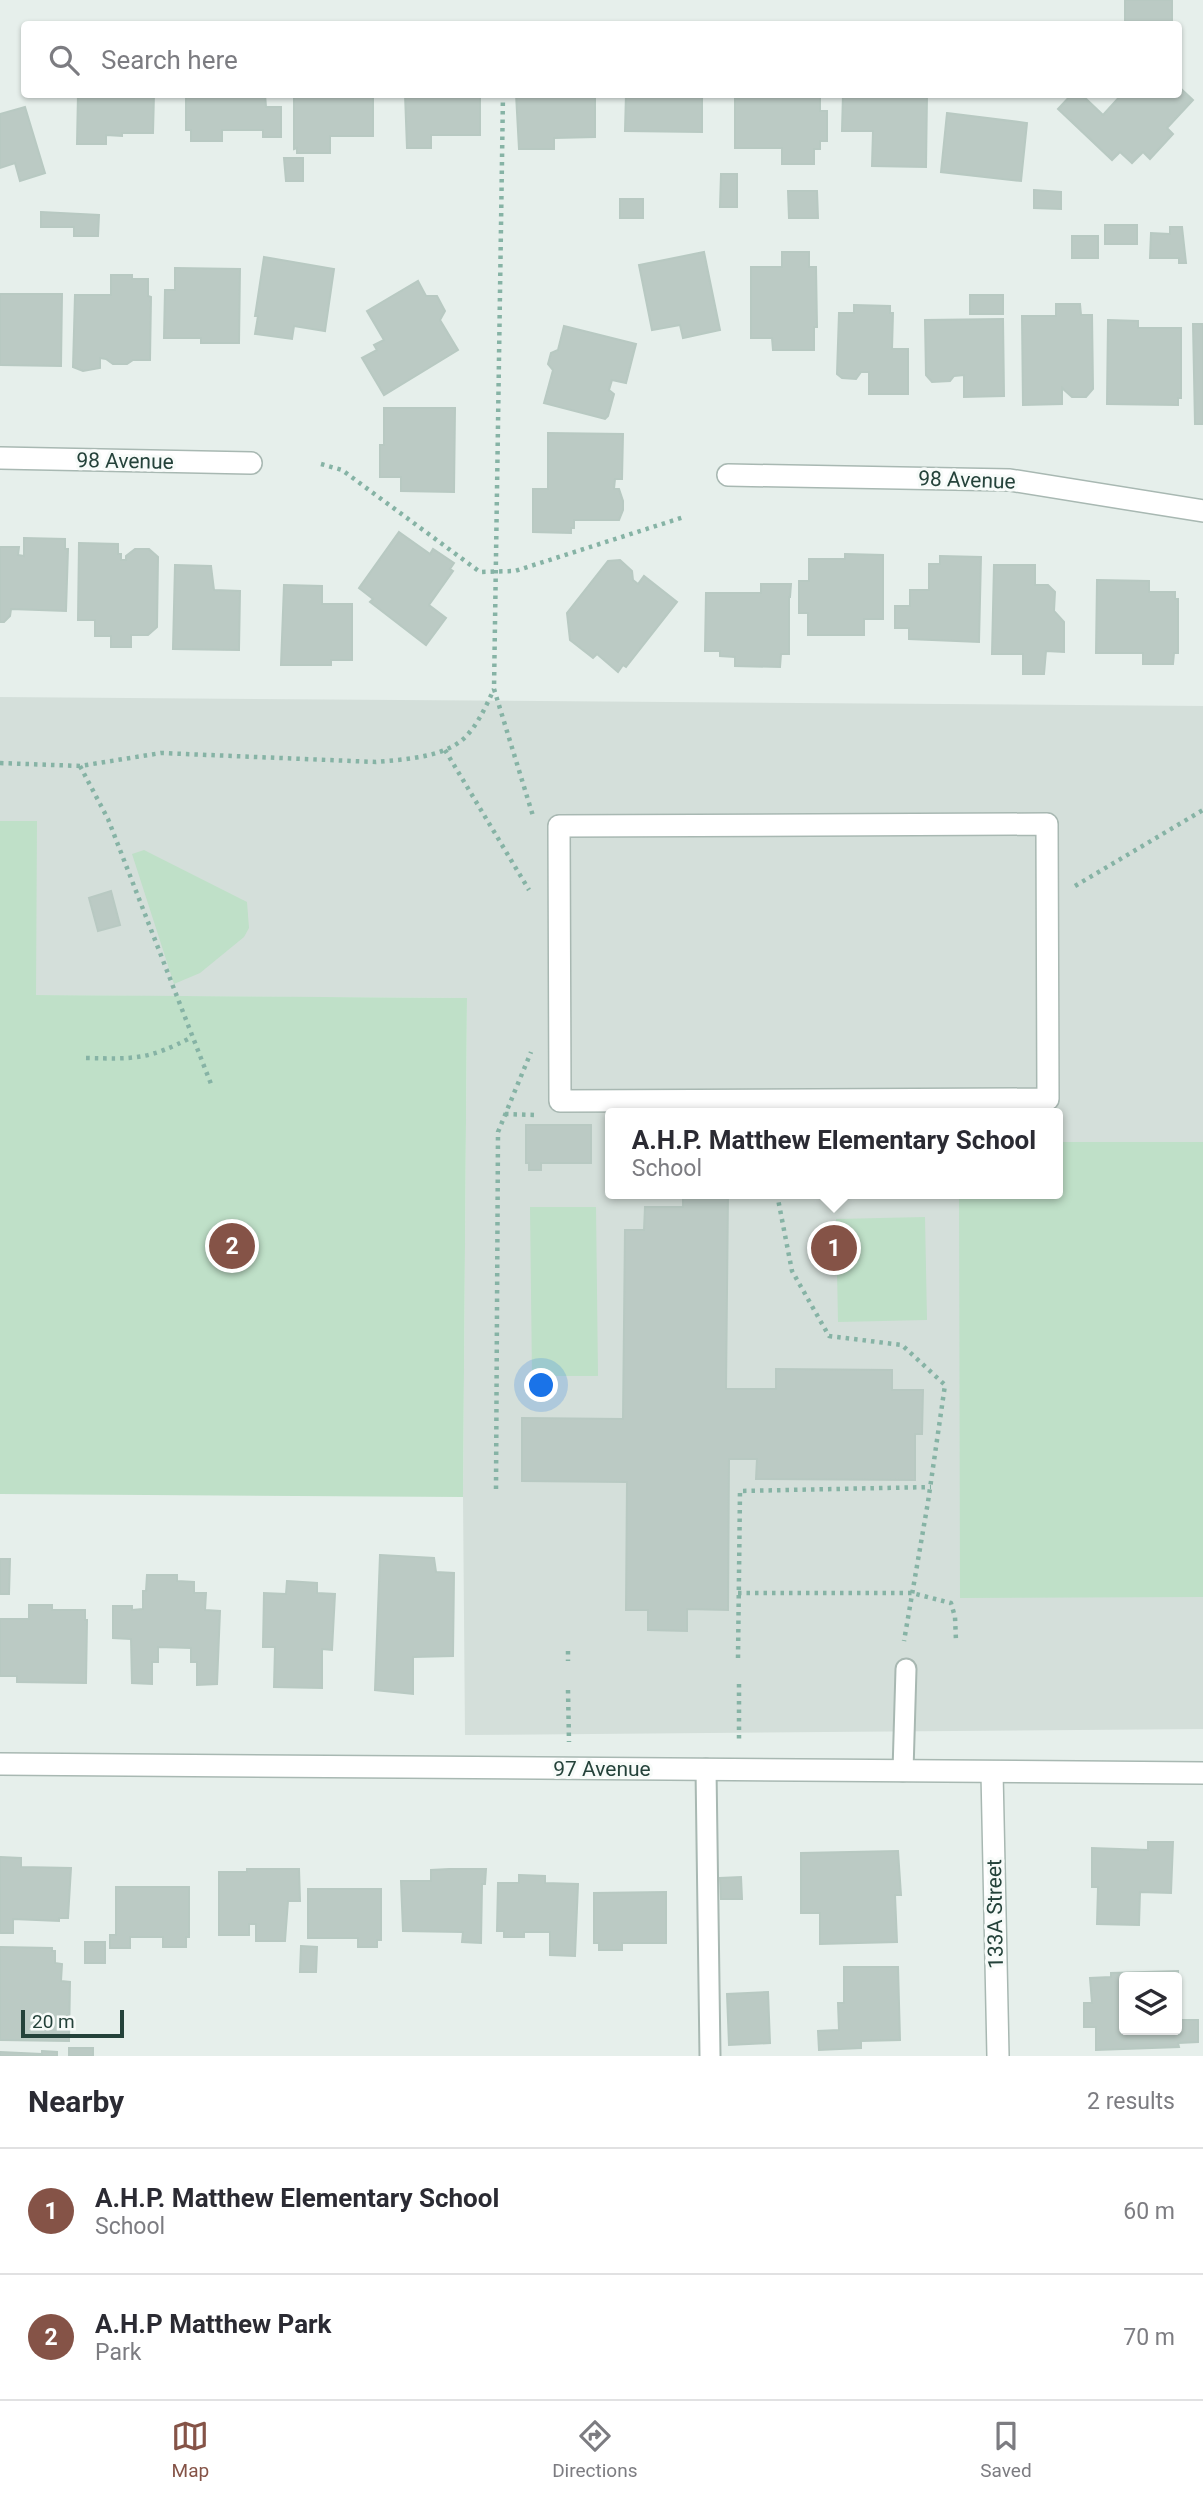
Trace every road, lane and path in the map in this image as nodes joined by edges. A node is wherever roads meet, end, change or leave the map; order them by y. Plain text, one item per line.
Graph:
1 (503, 98) edge
2 (0, 458) edge
3 (251, 463) dead end
4 (321, 464) dead end
5 (728, 475) dead end
6 (1203, 511) edge
7 (684, 517) dead end
8 (496, 572) junction
9 (494, 689) junction
10 (445, 750) junction
11 (0, 763) edge
12 (80, 766) junction
13 (1203, 810) edge
14 (535, 828) dead end
15 (531, 894) dead end
16 (1047, 903) junction
17 (192, 1037) junction
18 (534, 1043) dead end
19 (86, 1058) dead end
20 (211, 1084) dead end
21 (778, 1199) edge
22 (931, 1488) junction
23 (496, 1489) dead end
24 (738, 1593) junction
25 (912, 1593) junction
26 (956, 1640) dead end
27 (904, 1641) dead end
28 (568, 1651) dead end
29 (738, 1658) dead end
30 (568, 1661) dead end
31 (906, 1669) dead end
32 (739, 1684) dead end
33 (568, 1690) dead end
34 (739, 1741) dead end
35 (569, 1742) dead end
36 (0, 1764) edge
37 (706, 1769) junction
38 (903, 1771) junction
39 (992, 1772) junction
40 (1203, 1773) edge
41 (710, 2056) edge
42 (998, 2056) edge

1 - 8 path
2 - 3 street, 98 Avenue
4 - 8 path
5 - 6 street, 98 Avenue
7 - 8 path
8 - 9 path
9 - 10 path
9 - 14 path
10 - 12 path
10 - 15 path
11 - 12 path
12 - 17 path
13 - 16 path
16 - 16 street
17 - 19 path
17 - 20 path
18 - 23 path
21 - 22 path
22 - 24 path
22 - 25 path
24 - 25 path
24 - 29 path
25 - 26 path
25 - 27 path
28 - 30 path
31 - 38 lane
32 - 34 path
33 - 35 path
36 - 37 street, 97 Avenue
37 - 38 street, 97 Avenue
37 - 41 lane
38 - 39 street, 97 Avenue
39 - 40 street, 97 Avenue
39 - 42 street, 133A Street

